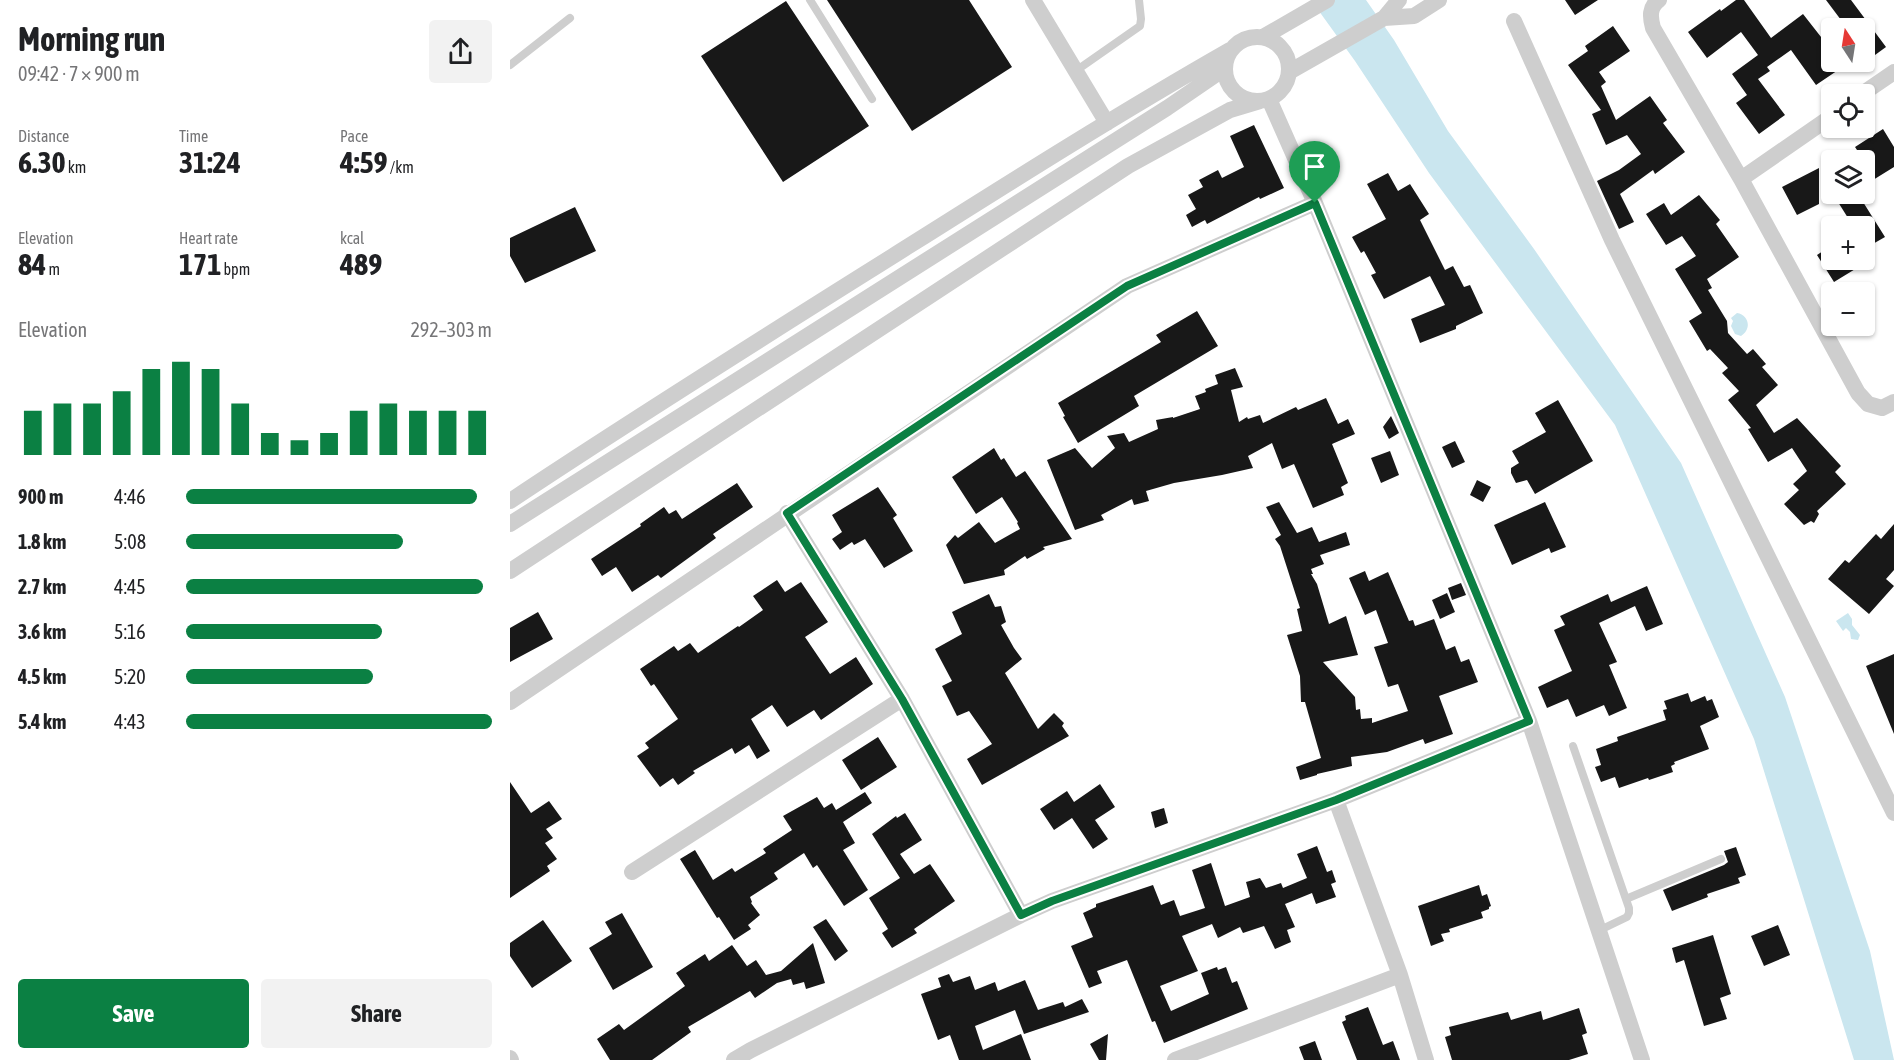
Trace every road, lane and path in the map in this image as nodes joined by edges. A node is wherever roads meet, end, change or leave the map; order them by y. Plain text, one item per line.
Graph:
1 (810, 0) edge
2 (1033, 0) edge
3 (1139, 0) edge
4 (1327, 0) edge
5 (1399, 0) edge
6 (1439, 0) edge
7 (1659, 0) edge
8 (570, 18) dead end
9 (1384, 18) junction
10 (1514, 21) dead end
11 (1263, 37) junction
12 (1230, 50) junction
13 (510, 65) edge
14 (1224, 69) junction
15 (1077, 70) junction
16 (1289, 72) junction
17 (1894, 72) edge
18 (1875, 85) edge
19 (872, 99) dead end
20 (1264, 100) junction
21 (1107, 123) junction
22 (1821, 124) edge
23 (1741, 179) junction
24 (1315, 203) junction
25 (1894, 402) edge
26 (510, 501) edge
27 (787, 513) junction
28 (510, 524) edge
29 (510, 571) edge
30 (902, 699) junction
31 (510, 702) edge
32 (1529, 721) junction
33 (1573, 746) dead end
34 (1336, 800) junction
35 (1894, 813) edge
36 (1720, 859) dead end
37 (632, 872) dead end
38 (1626, 899) junction
39 (1021, 915) junction
40 (1600, 930) junction
41 (1400, 975) junction
42 (755, 1055) edge
43 (734, 1060) edge
44 (1175, 1060) edge
45 (1426, 1060) edge
46 (1642, 1060) edge

1 - 19 lane
2 - 15 street
3 - 15 lane
4 - 11 street
5 - 9 street
6 - 9 street
7 - 23 street
8 - 13 lane
9 - 16 street
10 - 35 street
11 - 12 street
11 - 16 street
12 - 14 street
12 - 21 street
14 - 20 street
14 - 28 street
15 - 21 street
16 - 20 street
17 - 18 street
20 - 24 street
20 - 29 street
21 - 26 street
22 - 23 street
23 - 25 street
24 - 27 street
24 - 32 street
27 - 30 street
27 - 31 street
30 - 37 street
30 - 39 street
32 - 34 street
32 - 40 street
33 - 38 lane
34 - 39 street
34 - 41 street
36 - 38 lane
38 - 40 lane
39 - 42 street
40 - 46 street
41 - 44 street
41 - 45 street
42 - 43 street

